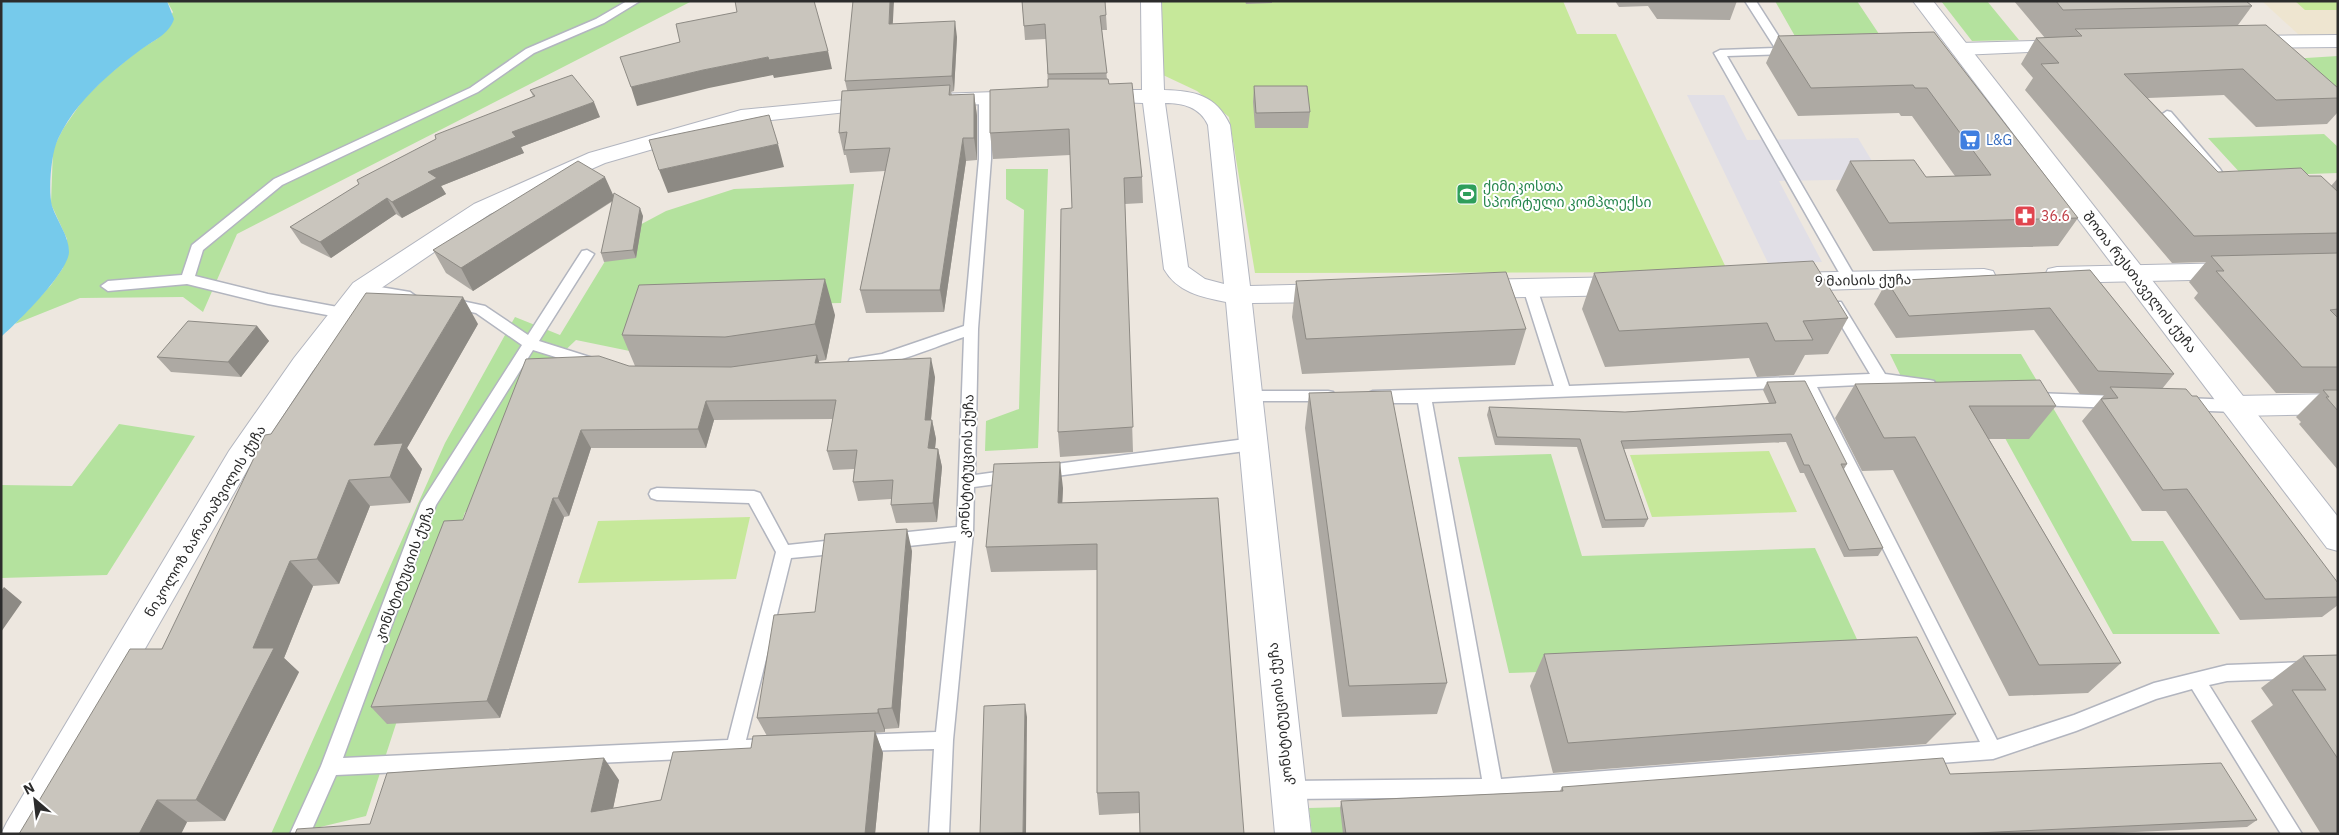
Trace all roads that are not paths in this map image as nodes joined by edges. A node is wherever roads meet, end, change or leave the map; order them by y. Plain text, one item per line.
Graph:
1 (635, 1) edge
2 (1151, 1) edge
3 (1750, 1) edge
4 (1923, 1) edge
5 (2338, 40) edge
6 (2228, 43) edge
7 (2089, 46) edge
8 (1950, 49) junction
9 (1782, 51) junction
10 (1802, 51) edge
11 (1153, 95) junction
12 (985, 98) junction
13 (2167, 115) dead end
14 (2225, 181) edge
15 (588, 254) dead end
16 (2260, 270) edge
17 (2133, 274) junction
18 (2006, 276) edge
19 (2035, 276) edge
20 (187, 279) junction
21 (1850, 280) junction
22 (1821, 281) junction
23 (1763, 282) edge
24 (1646, 285) edge
25 (108, 286) dead end
26 (1530, 288) junction
27 (362, 289) junction
28 (1452, 290) edge
29 (1354, 292) edge
30 (1238, 295) junction
31 (343, 314) junction
32 (971, 329) junction
33 (531, 344) junction
34 (844, 365) edge
35 (602, 367) edge
36 (1880, 379) junction
37 (1806, 382) junction
38 (1948, 388) edge
39 (1563, 392) junction
40 (1248, 396) junction
41 (1424, 397) junction
42 (2015, 397) edge
43 (2132, 403) edge
44 (2171, 404) edge
45 (2338, 404) edge
46 (2236, 406) junction
47 (1253, 444) junction
48 (965, 482) junction
49 (657, 494) dead end
50 (965, 532) junction
51 (2338, 539) edge
52 (784, 552) junction
53 (2338, 669) edge
54 (2197, 681) junction
55 (944, 740) junction
56 (844, 744) edge
57 (785, 746) edge
58 (735, 748) junction
59 (1993, 750) junction
60 (330, 767) junction
61 (1493, 788) junction
62 (1288, 790) junction
63 (19, 834) edge
64 (300, 834) edge
65 (939, 834) edge
66 (1292, 834) edge
67 (2292, 834) edge

1 - 20 lane
2 - 11 street
3 - 9 lane
4 - 8 street, შოთა რუსთაველის ქუჩა
5 - 6 street
7 - 8 street
8 - 17 street, შოთა რუსთაველის ქუჩა
9 - 10 lane
9 - 21 lane
11 - 12 street, ნიკოლოზ ბარათაშვილის ქუჩა
11 - 30 street
11 - 30 street, კონსტიტუციის ქუჩა
12 - 27 street, ნიკოლოზ ბარათაშვილის ქუჩა
12 - 32 lane, კონსტიტუციის ქუჩა
13 - 14 lane
15 - 33 lane, კონსტიტუციის ქუჩა
16 - 17 street
17 - 19 street
17 - 46 street, შოთა რუსთაველის ქუჩა
18 - 21 street, 9 მაისის ქუჩა
20 - 25 lane
20 - 31 lane
21 - 22 street, 9 მაისის ქუჩა
22 - 23 street, 9 მაისის ქუჩა
22 - 36 lane
24 - 26 street
26 - 28 street
26 - 39 lane
27 - 31 street, ნიკოლოზ ბარათაშვილის ქუჩა
27 - 33 lane
29 - 30 street
30 - 40 street, კონსტიტუციის ქუჩა
31 - 63 street, ნიკოლოზ ბარათაშვილის ქუჩა
32 - 34 lane
32 - 48 lane, კონსტიტუციის ქუჩა
33 - 35 lane
33 - 60 lane, კონსტიტუციის ქუჩა
36 - 37 lane
36 - 38 lane
37 - 39 lane
37 - 59 lane
39 - 41 lane
40 - 41 lane
40 - 47 street, კონსტიტუციის ქუჩა
41 - 61 lane
42 - 43 lane
44 - 46 lane
45 - 46 street
46 - 51 street, შოთა რუსთაველის ქუჩა
47 - 48 lane
47 - 62 street, კონსტიტუციის ქუჩა
48 - 50 lane, კონსტიტუციის ქუჩა
49 - 52 lane
50 - 52 lane
50 - 55 lane, კონსტიტუციის ქუჩა
52 - 58 lane
53 - 54 lane
54 - 59 lane
54 - 67 lane
55 - 56 lane
55 - 65 lane, კონსტიტუციის ქუჩა
57 - 58 lane
58 - 60 lane
59 - 61 lane
60 - 64 lane, კონსტიტუციის ქუჩა
61 - 62 lane
62 - 66 street, კონსტიტუციის ქუჩა

